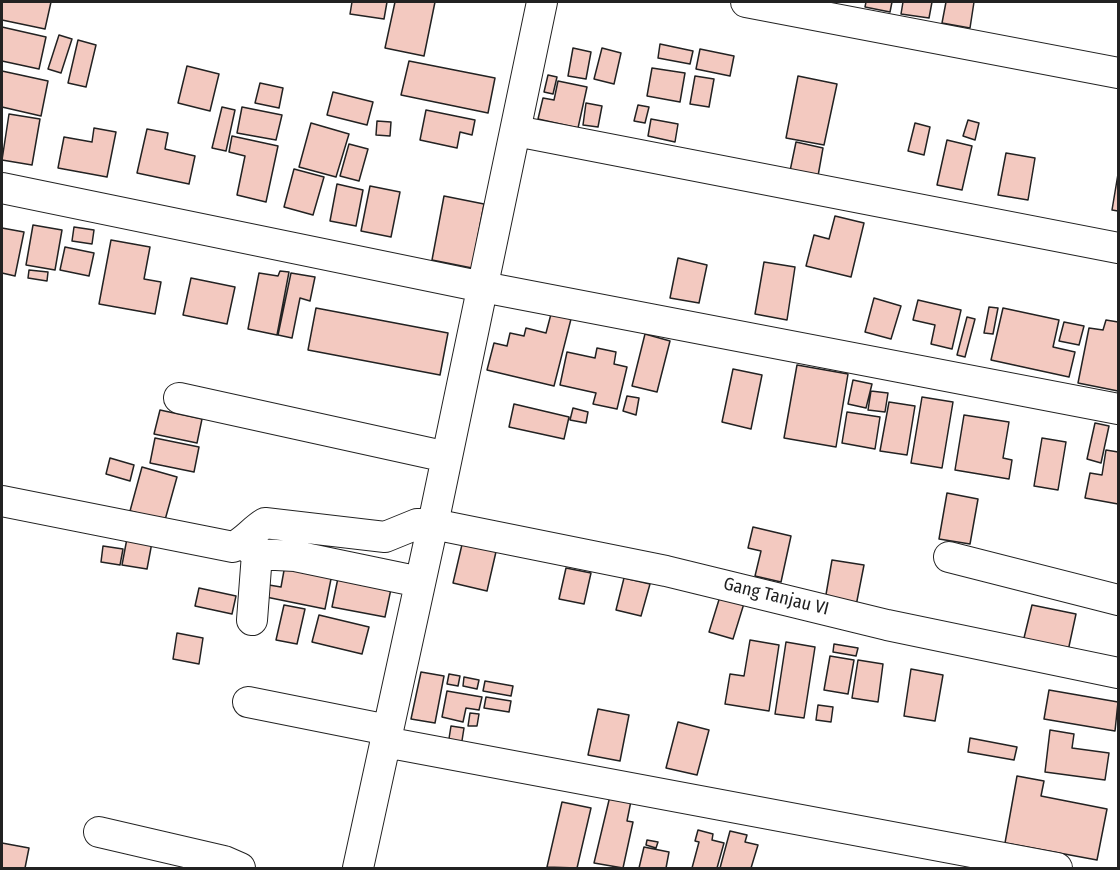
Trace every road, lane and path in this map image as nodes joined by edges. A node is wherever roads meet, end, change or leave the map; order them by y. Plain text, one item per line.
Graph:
1 (542, 2) edge
2 (746, 2) edge
3 (1119, 73) edge
4 (516, 131) junction
5 (2, 188) edge
6 (1119, 248) edge
7 (483, 287) junction
8 (179, 398) dead end
9 (1119, 409) edge
10 (447, 457) junction
11 (2, 501) edge
12 (433, 524) junction
13 (250, 549) junction
14 (949, 557) dead end
15 (420, 582) junction
16 (1119, 600) edge
17 (252, 621) dead end
18 (1119, 673) edge
19 (248, 702) dead end
20 (386, 736) junction
21 (99, 832) dead end
22 (1024, 865) edge
23 (240, 868) edge
24 (358, 868) edge
25 (1057, 868) edge

1 - 4 street
2 - 3 street
4 - 6 street
4 - 7 street
5 - 7 street
7 - 9 street
7 - 10 street
8 - 10 street
10 - 12 street
11 - 13 street
12 - 13 street
12 - 15 street
12 - 18 street, Gang Tanjau VI
13 - 15 street
13 - 17 street
14 - 16 street
15 - 20 street
19 - 20 street
20 - 22 street
20 - 24 street
21 - 23 street
22 - 25 street

